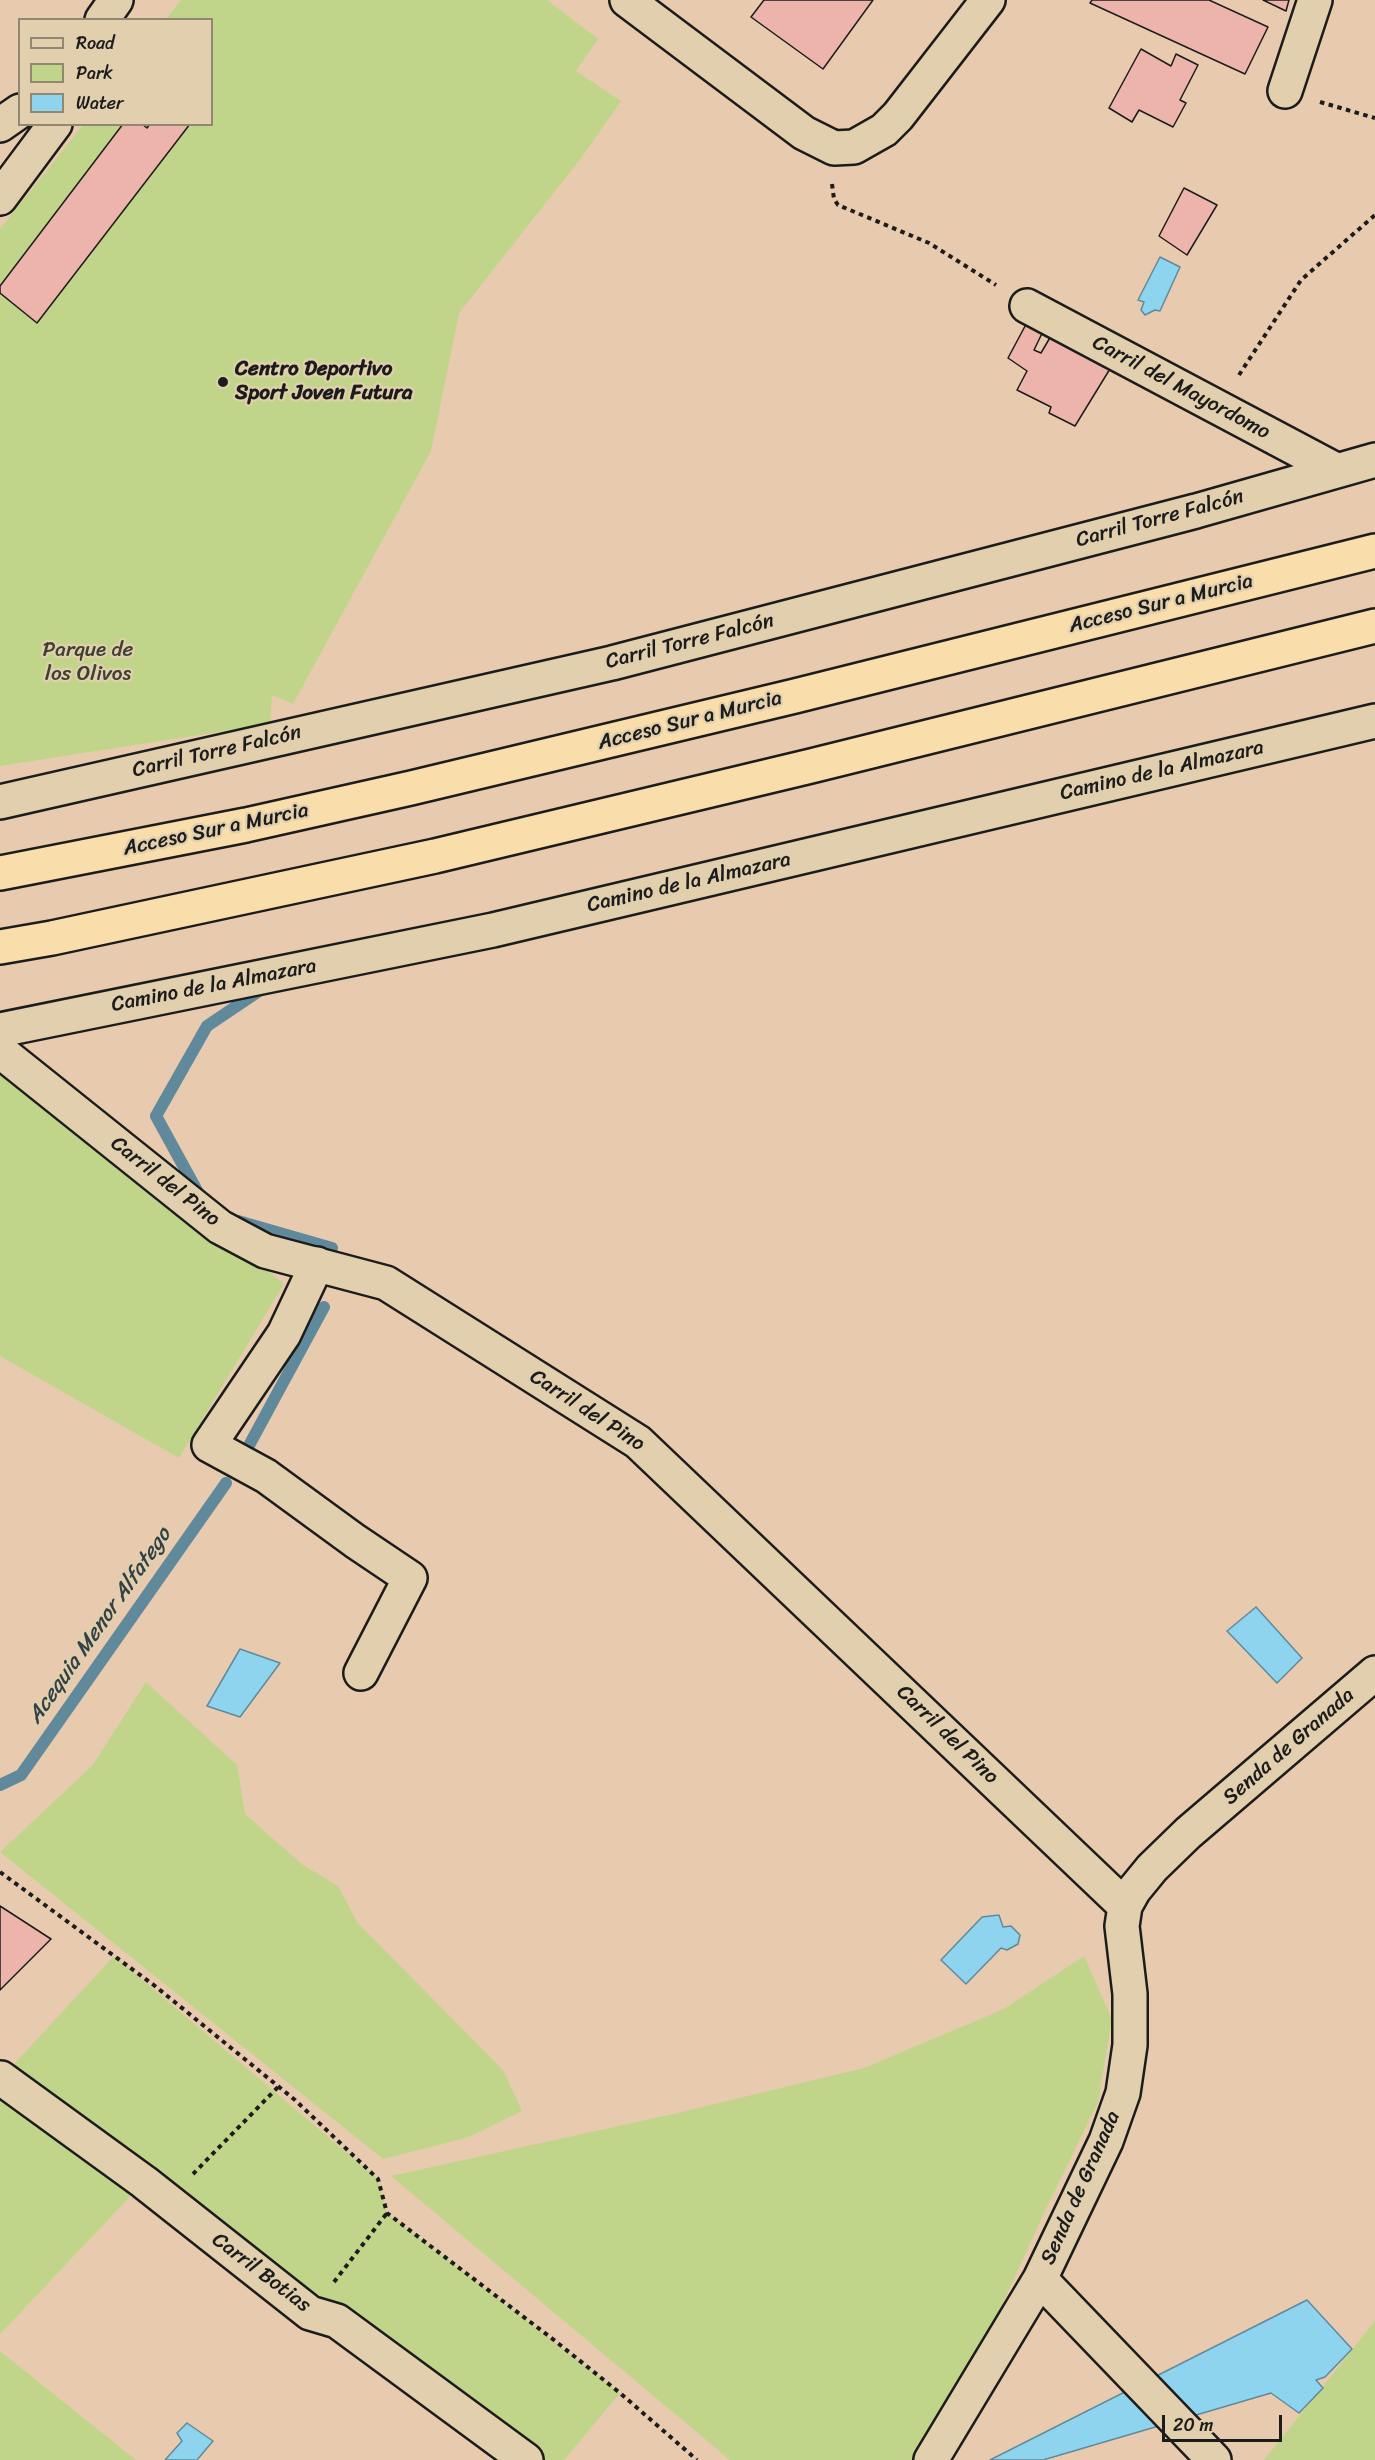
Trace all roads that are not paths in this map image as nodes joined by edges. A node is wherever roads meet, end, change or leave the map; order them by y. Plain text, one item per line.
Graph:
1 (116, 0) edge
2 (627, 0) edge
3 (988, 0) edge
4 (1315, 0) edge
5 (103, 18) edge
6 (1285, 91) road end
7 (18, 112) edge
8 (0, 125) edge
9 (54, 126) edge
10 (0, 198) edge
11 (1027, 306) road end
12 (1375, 460) edge
13 (1336, 470) junction
14 (1375, 551) edge
15 (1375, 626) edge
16 (1375, 721) edge
17 (0, 802) edge
18 (0, 873) edge
19 (0, 946) edge
20 (0, 1030) edge
21 (0, 1051) edge
22 (317, 1264) junction
23 (361, 1673) dead end
24 (1375, 1673) edge
25 (1125, 1906) junction
26 (2, 2078) dead end
27 (1040, 2279) junction
28 (526, 2460) edge
29 (931, 2460) edge
30 (1214, 2460) edge

1 - 5 street
2 - 3 street
4 - 6 street
7 - 8 street
9 - 10 street
11 - 13 street, Carril del Mayordomo
12 - 13 street, Carril Torre Falcón
13 - 17 street, Carril Torre Falcón
14 - 18 highway, Acceso Sur a Murcia
15 - 19 highway
16 - 20 street, Camino de la Almazara
21 - 22 street, Carril del Pino
22 - 23 street
22 - 25 street, Carril del Pino
24 - 25 street, Senda de Granada
25 - 27 street, Senda de Granada
26 - 28 street, Carril Botias
27 - 29 street, Senda de Granada
27 - 30 street

